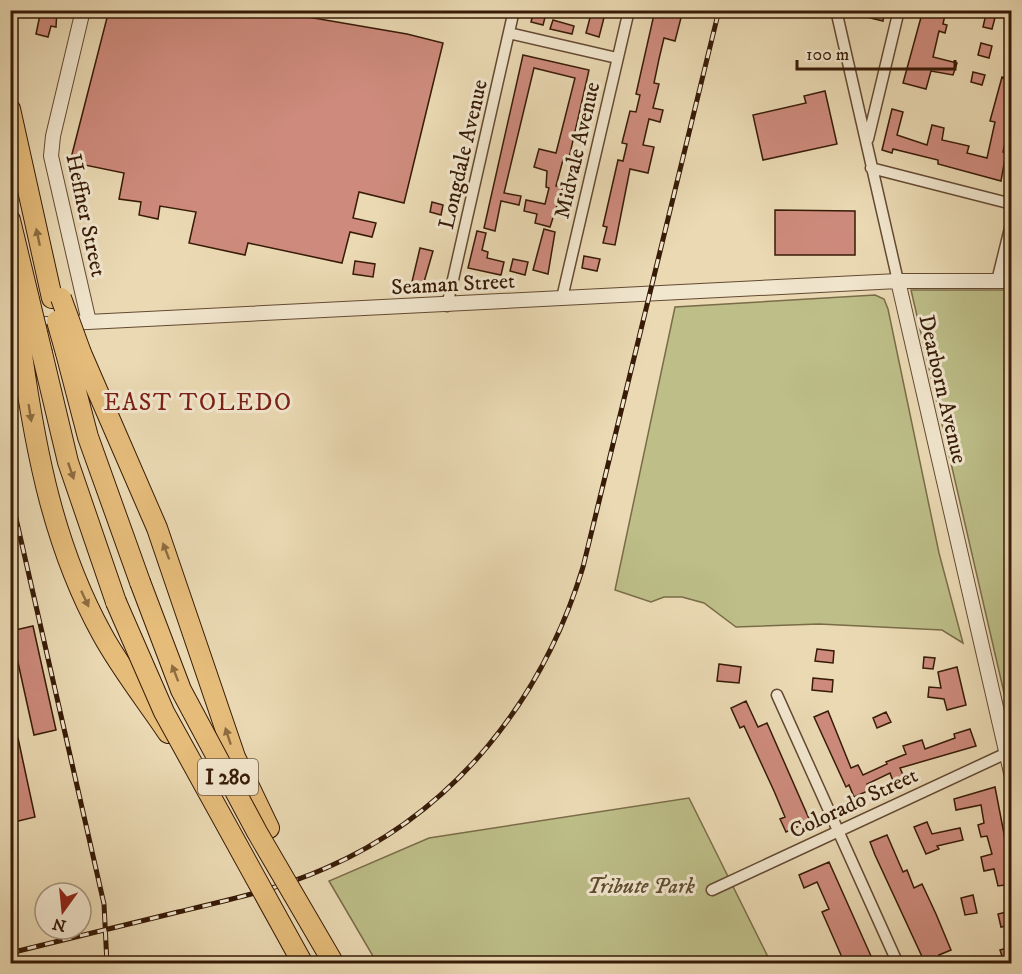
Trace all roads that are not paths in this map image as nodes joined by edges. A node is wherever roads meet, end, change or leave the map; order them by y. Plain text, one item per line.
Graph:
1 (82, 10) edge
2 (514, 10) edge
3 (629, 10) edge
4 (836, 10) edge
5 (899, 10) edge
6 (509, 33) junction
7 (617, 58) junction
8 (10, 109) edge
9 (867, 142) junction
10 (872, 168) junction
11 (1011, 204) edge
12 (10, 220) edge
13 (1011, 220) edge
14 (898, 281) junction
15 (997, 281) junction
16 (1011, 281) edge
17 (17, 295) edge
18 (562, 298) junction
19 (447, 306) junction
20 (89, 322) junction
21 (10, 326) edge
22 (73, 353) junction
23 (777, 695) dead end
24 (1009, 752) edge
25 (1011, 777) edge
26 (838, 830) junction
27 (712, 890) dead end
28 (303, 963) edge
29 (312, 963) edge
30 (334, 963) edge
31 (343, 963) edge
32 (898, 963) edge

1 - 20 street, Heffner Street
2 - 6 street, Longdale Avenue
3 - 7 street, Midvale Avenue
4 - 9 street, Dearborn Avenue
5 - 9 street
6 - 7 street
6 - 19 street, Longdale Avenue
7 - 18 street, Midvale Avenue
22 -> 8 highway, I 280, bridge
9 - 10 street, Dearborn Avenue
10 - 11 street
10 - 14 street, Dearborn Avenue
12 - 17 highway, I 280
13 - 15 street
14 - 15 street, Seaman Street
14 - 18 street, Seaman Street
14 - 24 street, Dearborn Avenue
15 - 16 street, Seaman Street
17 -> 28 highway, I 280, bridge
17 -> 29 highway, bridge
18 - 19 street, Seaman Street
19 - 20 street, Seaman Street
20 - 21 street, Seaman Street
30 -> 22 highway, I 280, bridge
31 -> 22 highway
23 - 26 street
24 - 25 street, Dearborn Avenue
24 - 26 street, Colorado Street
26 - 27 street, Colorado Street
26 - 32 street

